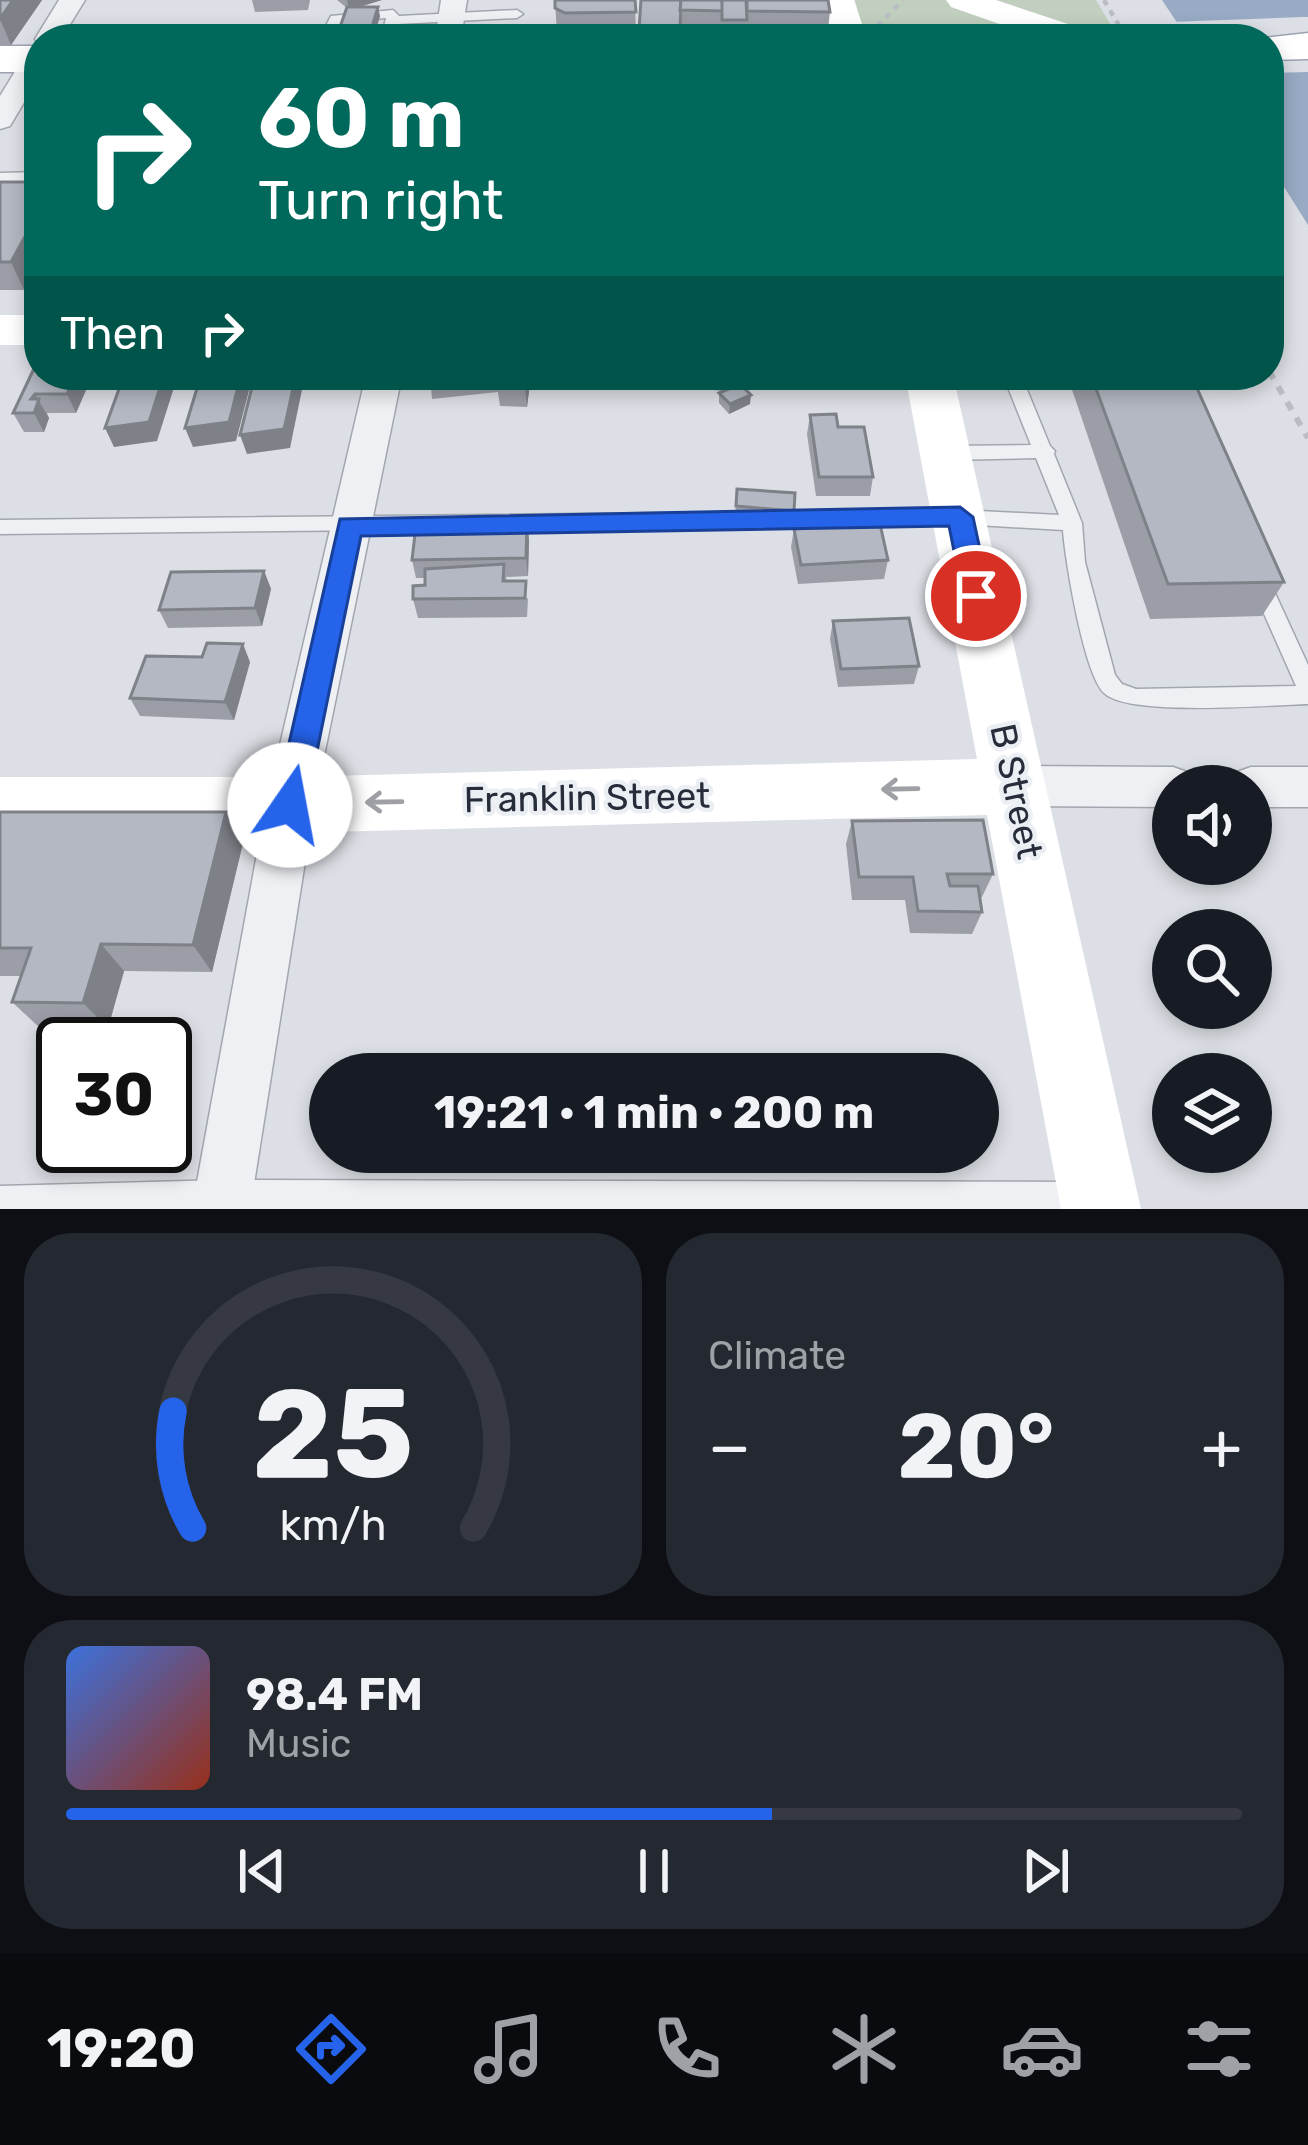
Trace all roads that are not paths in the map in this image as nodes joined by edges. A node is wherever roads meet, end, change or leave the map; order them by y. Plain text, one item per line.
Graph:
1 (963, 0) edge
2 (518, 7) edge
3 (451, 19) edge
4 (390, 21) edge
5 (341, 24) edge
6 (1033, 24) edge
7 (24, 70) edge
8 (0, 120) edge
9 (380, 390) edge
10 (932, 390) edge
11 (1019, 390) edge
12 (1046, 451) junction
13 (946, 453) junction
14 (960, 517) junction
15 (1072, 523) junction
16 (350, 526) junction
17 (0, 527) edge
18 (1252, 563) edge
19 (1308, 692) edge
20 (1017, 786) junction
21 (1152, 787) edge
22 (1272, 787) edge
23 (1308, 788) edge
24 (0, 805) edge
25 (290, 805) junction
26 (0, 1201) edge
27 (223, 1202) edge
28 (1099, 1203) edge

1 - 6 main road
2 - 3 lane
3 - 4 lane
4 - 5 lane
7 - 8 street
9 - 16 street
10 - 13 main road, B Street
11 - 12 lane
12 - 13 lane
12 - 15 lane
13 - 14 main road, B Street
14 - 15 lane
14 - 16 lane
14 - 20 main road, B Street
15 - 19 lane
16 - 17 lane
16 - 25 street
18 - 19 lane
20 - 21 street, Franklin Street
20 -> 25 main road, Franklin Street
20 - 28 main road, B Street
22 - 23 street
24 - 25 main road, Franklin Street
25 - 27 street
26 - 27 lane
27 - 28 lane

